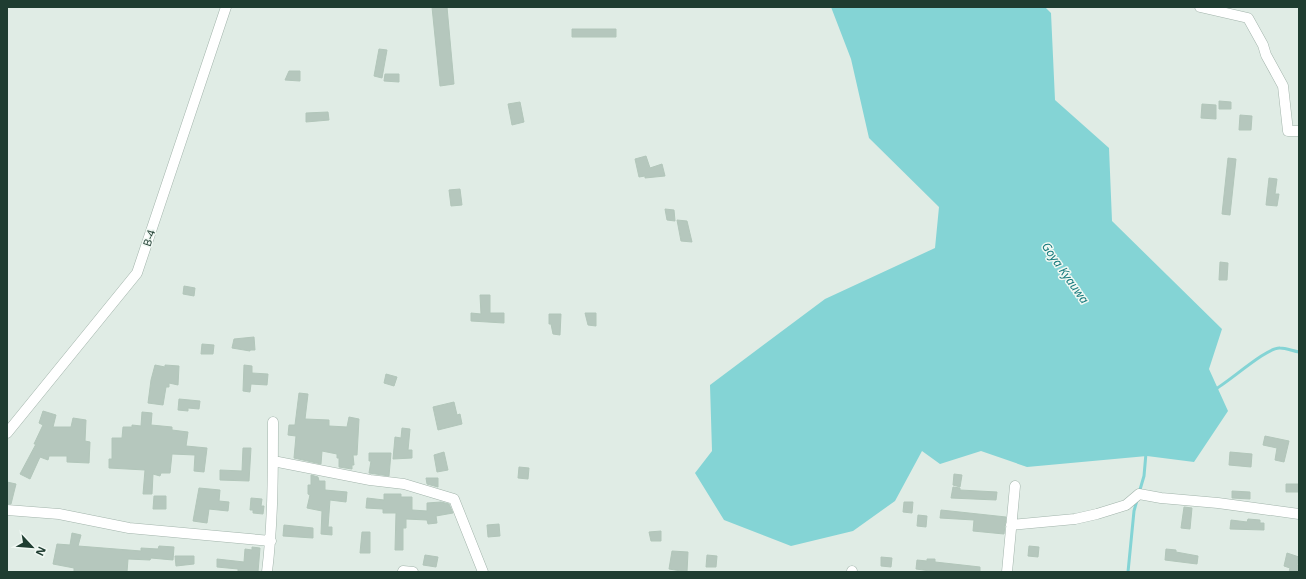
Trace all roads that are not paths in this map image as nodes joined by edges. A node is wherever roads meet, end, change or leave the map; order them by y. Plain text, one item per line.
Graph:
1 (226, 7) edge
2 (1200, 7) edge
3 (1299, 131) edge
4 (273, 422) dead end
5 (7, 433) edge
6 (273, 461) junction
7 (1015, 486) dead end
8 (7, 510) edge
9 (1299, 514) edge
10 (1011, 526) junction
11 (271, 541) junction
12 (267, 572) edge
13 (483, 572) edge
14 (1007, 572) edge

1 - 5 street, B-4
2 - 3 street
4 - 6 street
6 - 11 street
6 - 13 street
7 - 10 street
8 - 11 street
9 - 10 street
10 - 14 street
11 - 12 street

